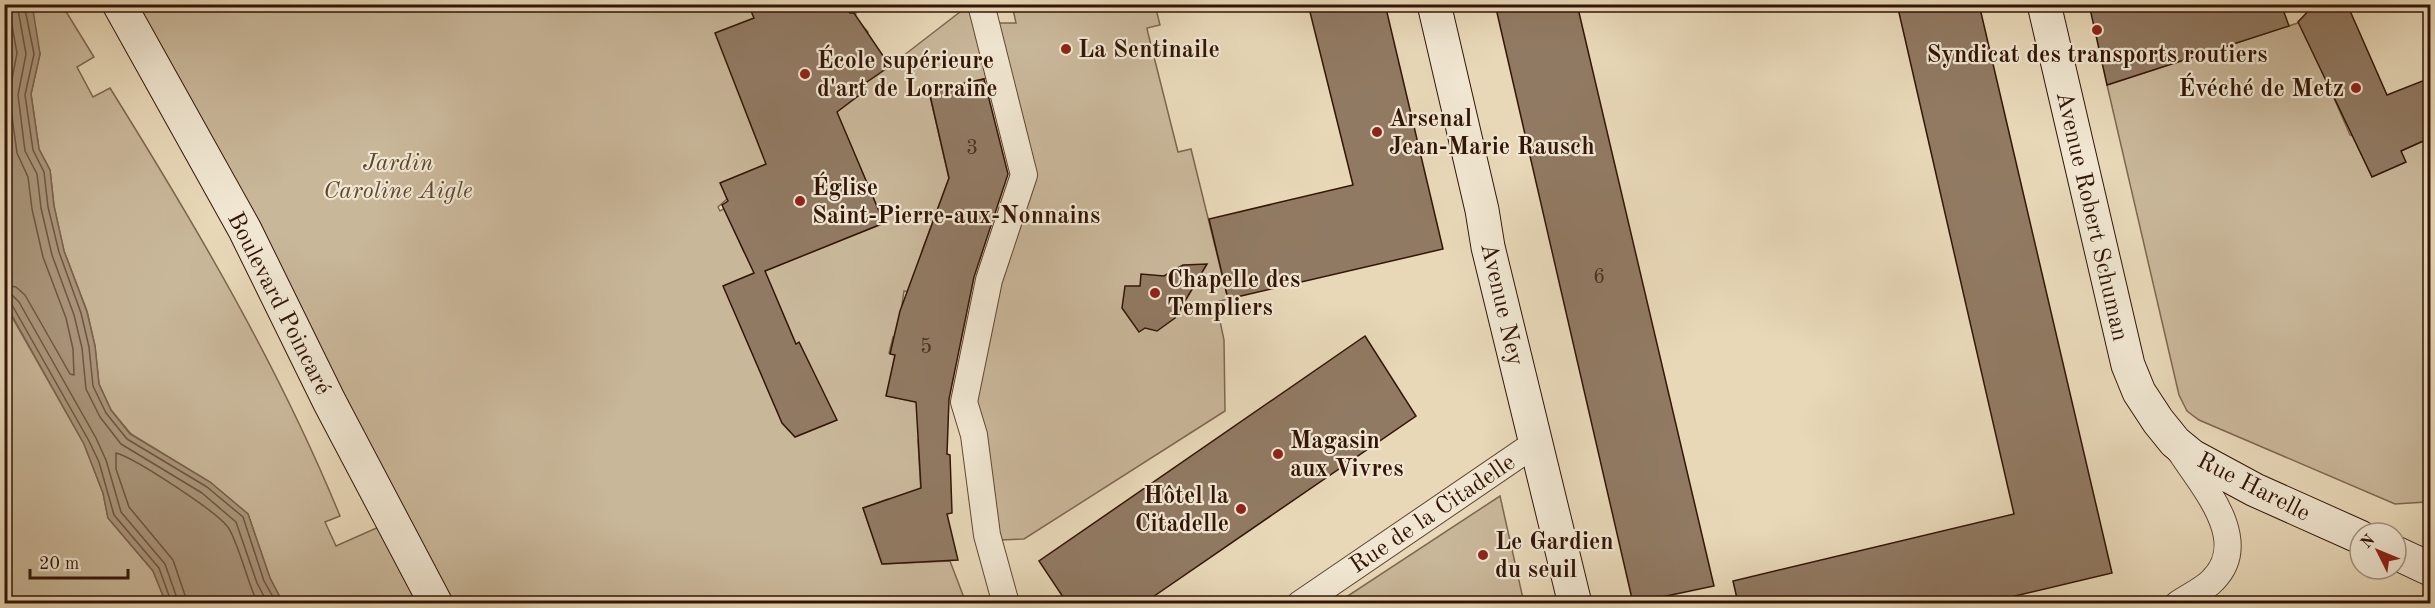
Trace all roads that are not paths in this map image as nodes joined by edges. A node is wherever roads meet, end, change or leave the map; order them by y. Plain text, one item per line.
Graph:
1 (119, 4) edge
2 (981, 4) edge
3 (1434, 4) edge
4 (2044, 4) edge
5 (2167, 432) junction
6 (1536, 443) junction
7 (2348, 532) edge
8 (2408, 558) edge
9 (2430, 566) edge
10 (436, 603) edge
11 (1006, 603) edge
12 (1300, 603) edge
13 (1575, 603) edge
14 (2178, 603) edge

1 - 10 street, Boulevard Poincaré
2 - 11 street
3 - 6 street, Avenue Ney
4 - 5 street, Avenue Robert Schuman
5 - 7 street, Rue Harelle
5 - 14 street
6 - 12 street, Rue de la Citadelle
6 - 13 street, Avenue Ney
8 - 9 street

